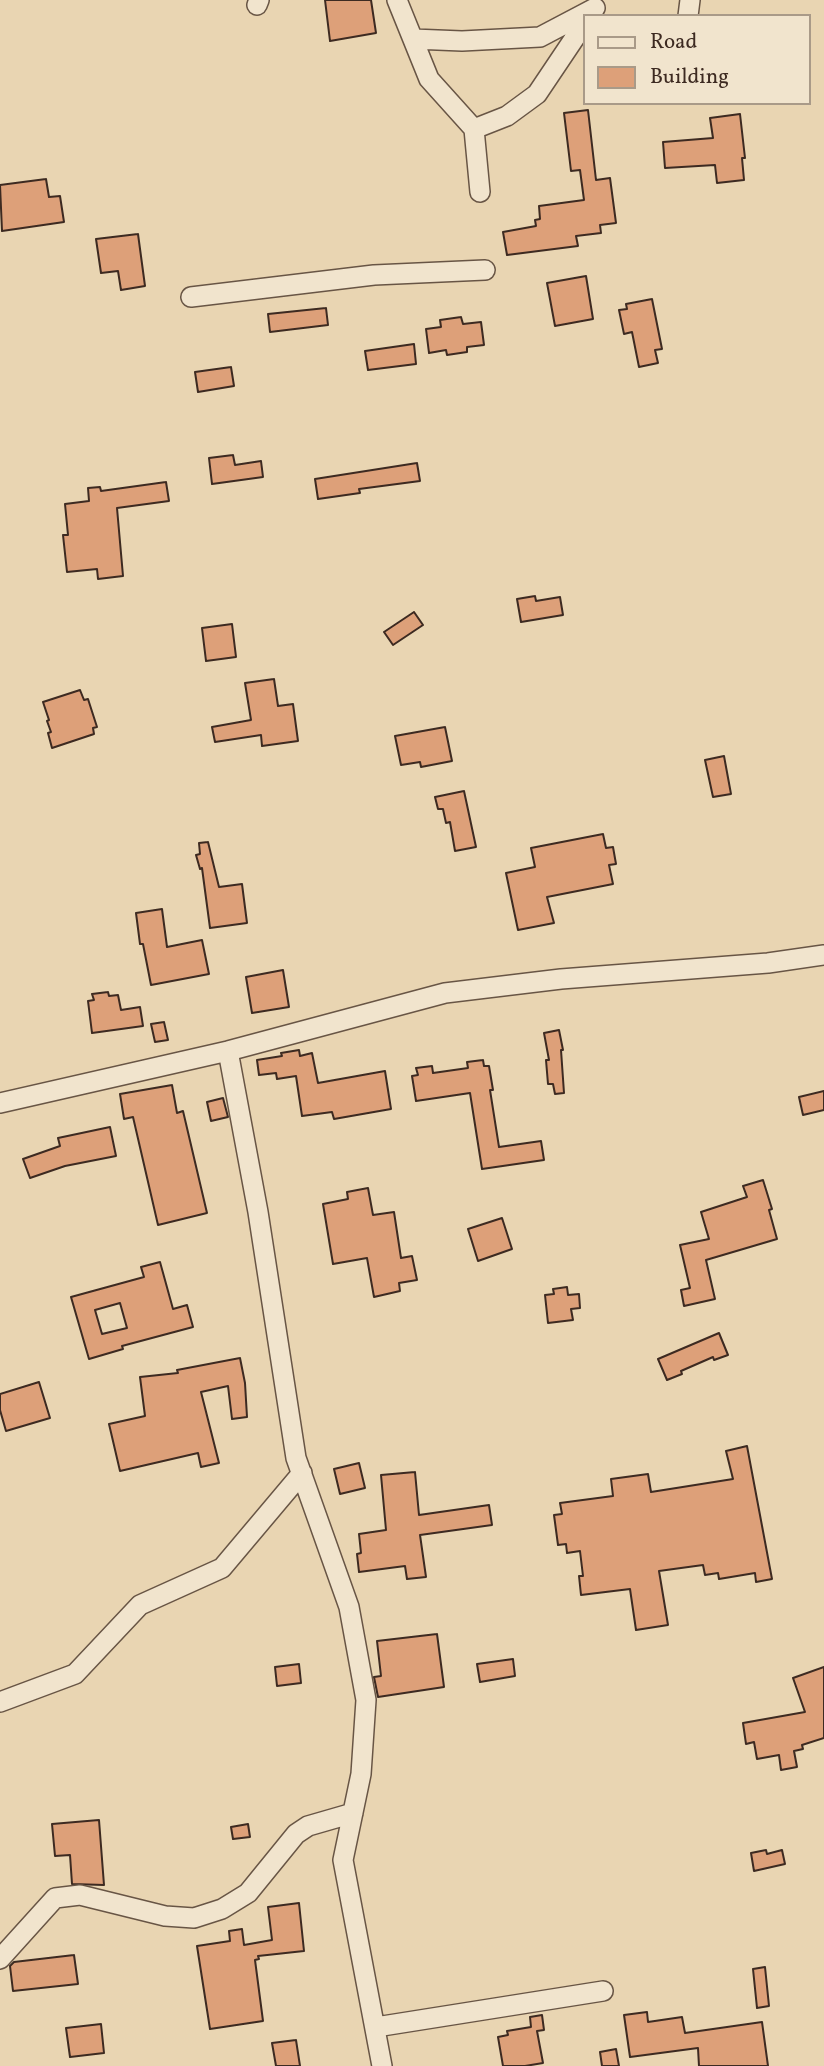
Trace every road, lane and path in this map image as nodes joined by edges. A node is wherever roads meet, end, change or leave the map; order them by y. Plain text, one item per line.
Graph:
1 (397, 0) edge
2 (582, 17) edge
3 (413, 39) junction
4 (576, 52) edge
5 (474, 129) junction
6 (480, 192) dead end
7 (485, 270) dead end
8 (191, 297) dead end
9 (824, 955) edge
10 (228, 1051) junction
11 (0, 1103) edge
12 (302, 1473) junction
13 (0, 1702) edge
14 (353, 1813) junction
15 (0, 1959) edge
16 (603, 1991) dead end
17 (376, 2027) junction
18 (382, 2066) edge

1 - 3 street
2 - 3 street
3 - 5 street
4 - 5 street
5 - 6 street
7 - 8 street
9 - 10 street
10 - 11 street
10 - 12 street
12 - 13 street
12 - 14 street
14 - 15 street
14 - 17 street
16 - 17 street
17 - 18 street

